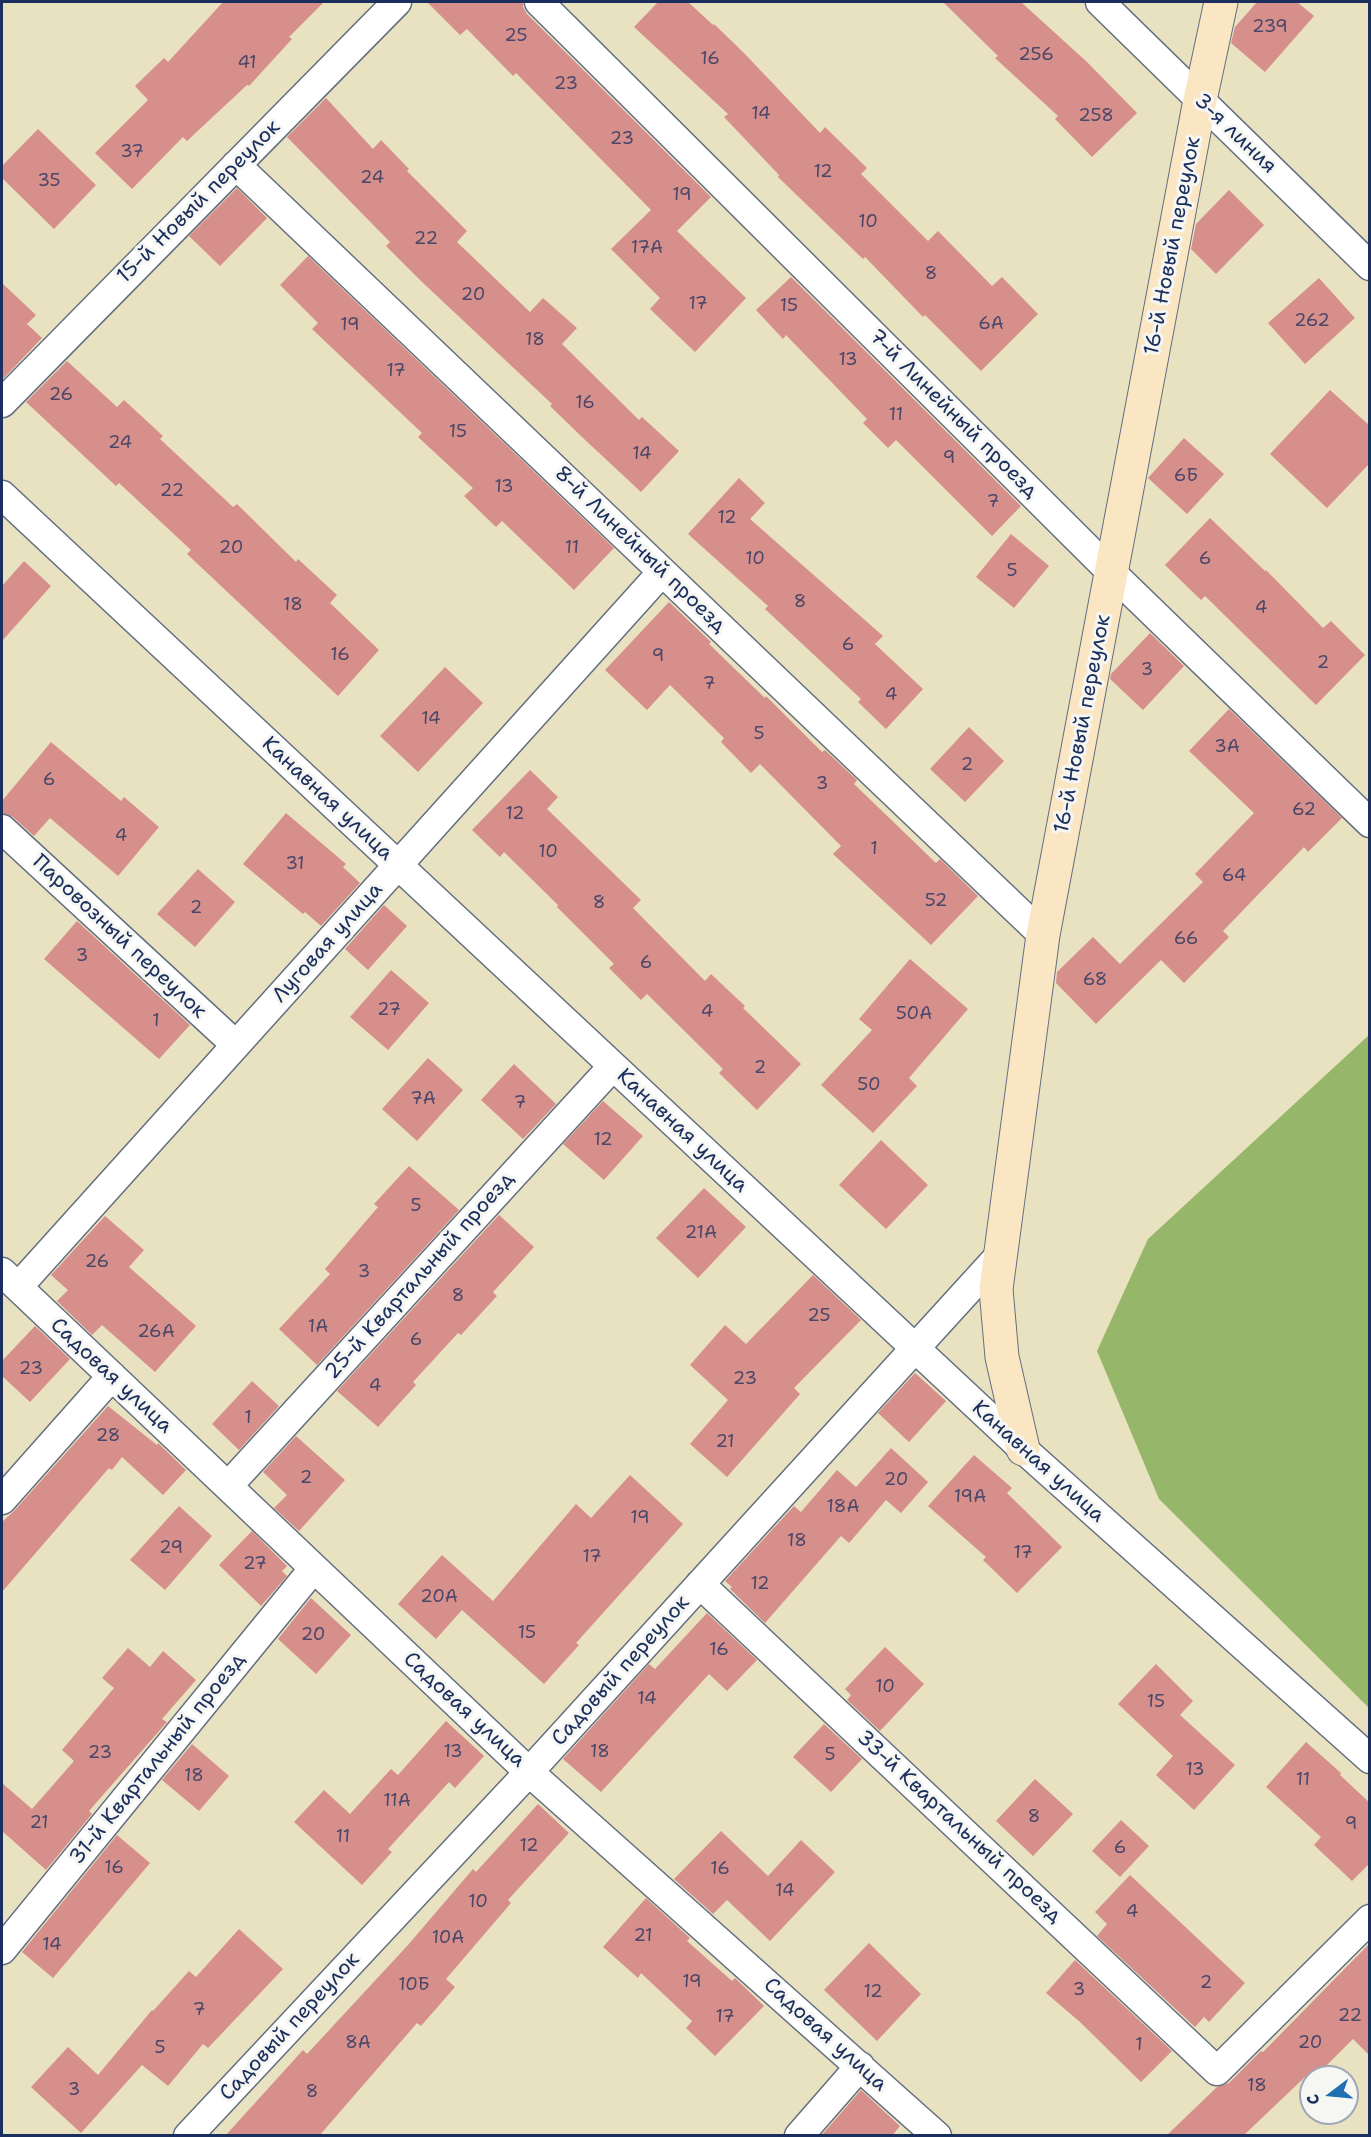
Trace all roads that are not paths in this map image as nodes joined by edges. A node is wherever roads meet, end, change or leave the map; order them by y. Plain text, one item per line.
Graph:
1 (397, 2) edge
2 (539, 2) edge
3 (1100, 2) edge
4 (1221, 2) edge
5 (1200, 100) junction
6 (236, 165) junction
7 (1370, 266) edge
8 (2, 403) edge
9 (2, 495) edge
10 (662, 572) junction
11 (1112, 572) junction
12 (1370, 823) edge
13 (2, 829) edge
14 (398, 865) junction
15 (1043, 935) junction
16 (236, 1045) junction
17 (613, 1066) junction
18 (1000, 1255) junction
19 (10, 1280) edge
20 (915, 1348) junction
21 (112, 1376) junction
22 (1023, 1449) junction
23 (228, 1486) junction
24 (2, 1500) edge
25 (314, 1568) junction
26 (700, 1584) junction
27 (1370, 1759) edge
28 (529, 1772) junction
29 (1370, 1919) edge
30 (2, 1950) edge
31 (860, 2066) junction
32 (199, 2132) edge
33 (799, 2136) edge
34 (937, 2136) edge

1 - 6 street, 15-й Новый переулок
2 - 11 street, 7-й Линейный проезд
3 - 5 street, 3-я линия
4 - 5 street, 16-й Новый переулок
5 - 7 street, 3-я линия
5 - 11 street, 16-й Новый переулок
6 - 8 street, 15-й Новый переулок
6 - 10 street, 8-й Линейный проезд
9 - 14 street, Канавная улица
10 - 14 street, Луговая улица
10 - 15 street, 8-й Линейный проезд
11 - 12 street, 7-й Линейный проезд
11 - 15 street, 16-й Новый переулок
13 - 16 street, Паровозный переулок
14 - 16 street, Луговая улица
14 - 17 street, Канавная улица
15 - 18 street, 16-й Новый переулок
16 - 19 street, Луговая улица
17 - 20 street, Канавная улица
17 - 23 street, 25-й Квартальный проезд
18 - 20 street, Садовый переулок
18 - 22 street, 16-й Новый переулок
19 - 21 street, Садовая улица
20 - 22 street, Канавная улица
20 - 26 street, Садовый переулок
21 - 23 street, Садовая улица
21 - 24 street
22 - 27 street, Канавная улица
23 - 25 street, Садовая улица
25 - 28 street, Садовая улица
25 - 30 street, 31-й Квартальный проезд
26 - 28 street, Садовый переулок
26 - 29 street, 33-й Квартальный проезд
28 - 31 street, Садовая улица
28 - 32 street, Садовый переулок
31 - 33 street
31 - 34 street, Садовая улица

